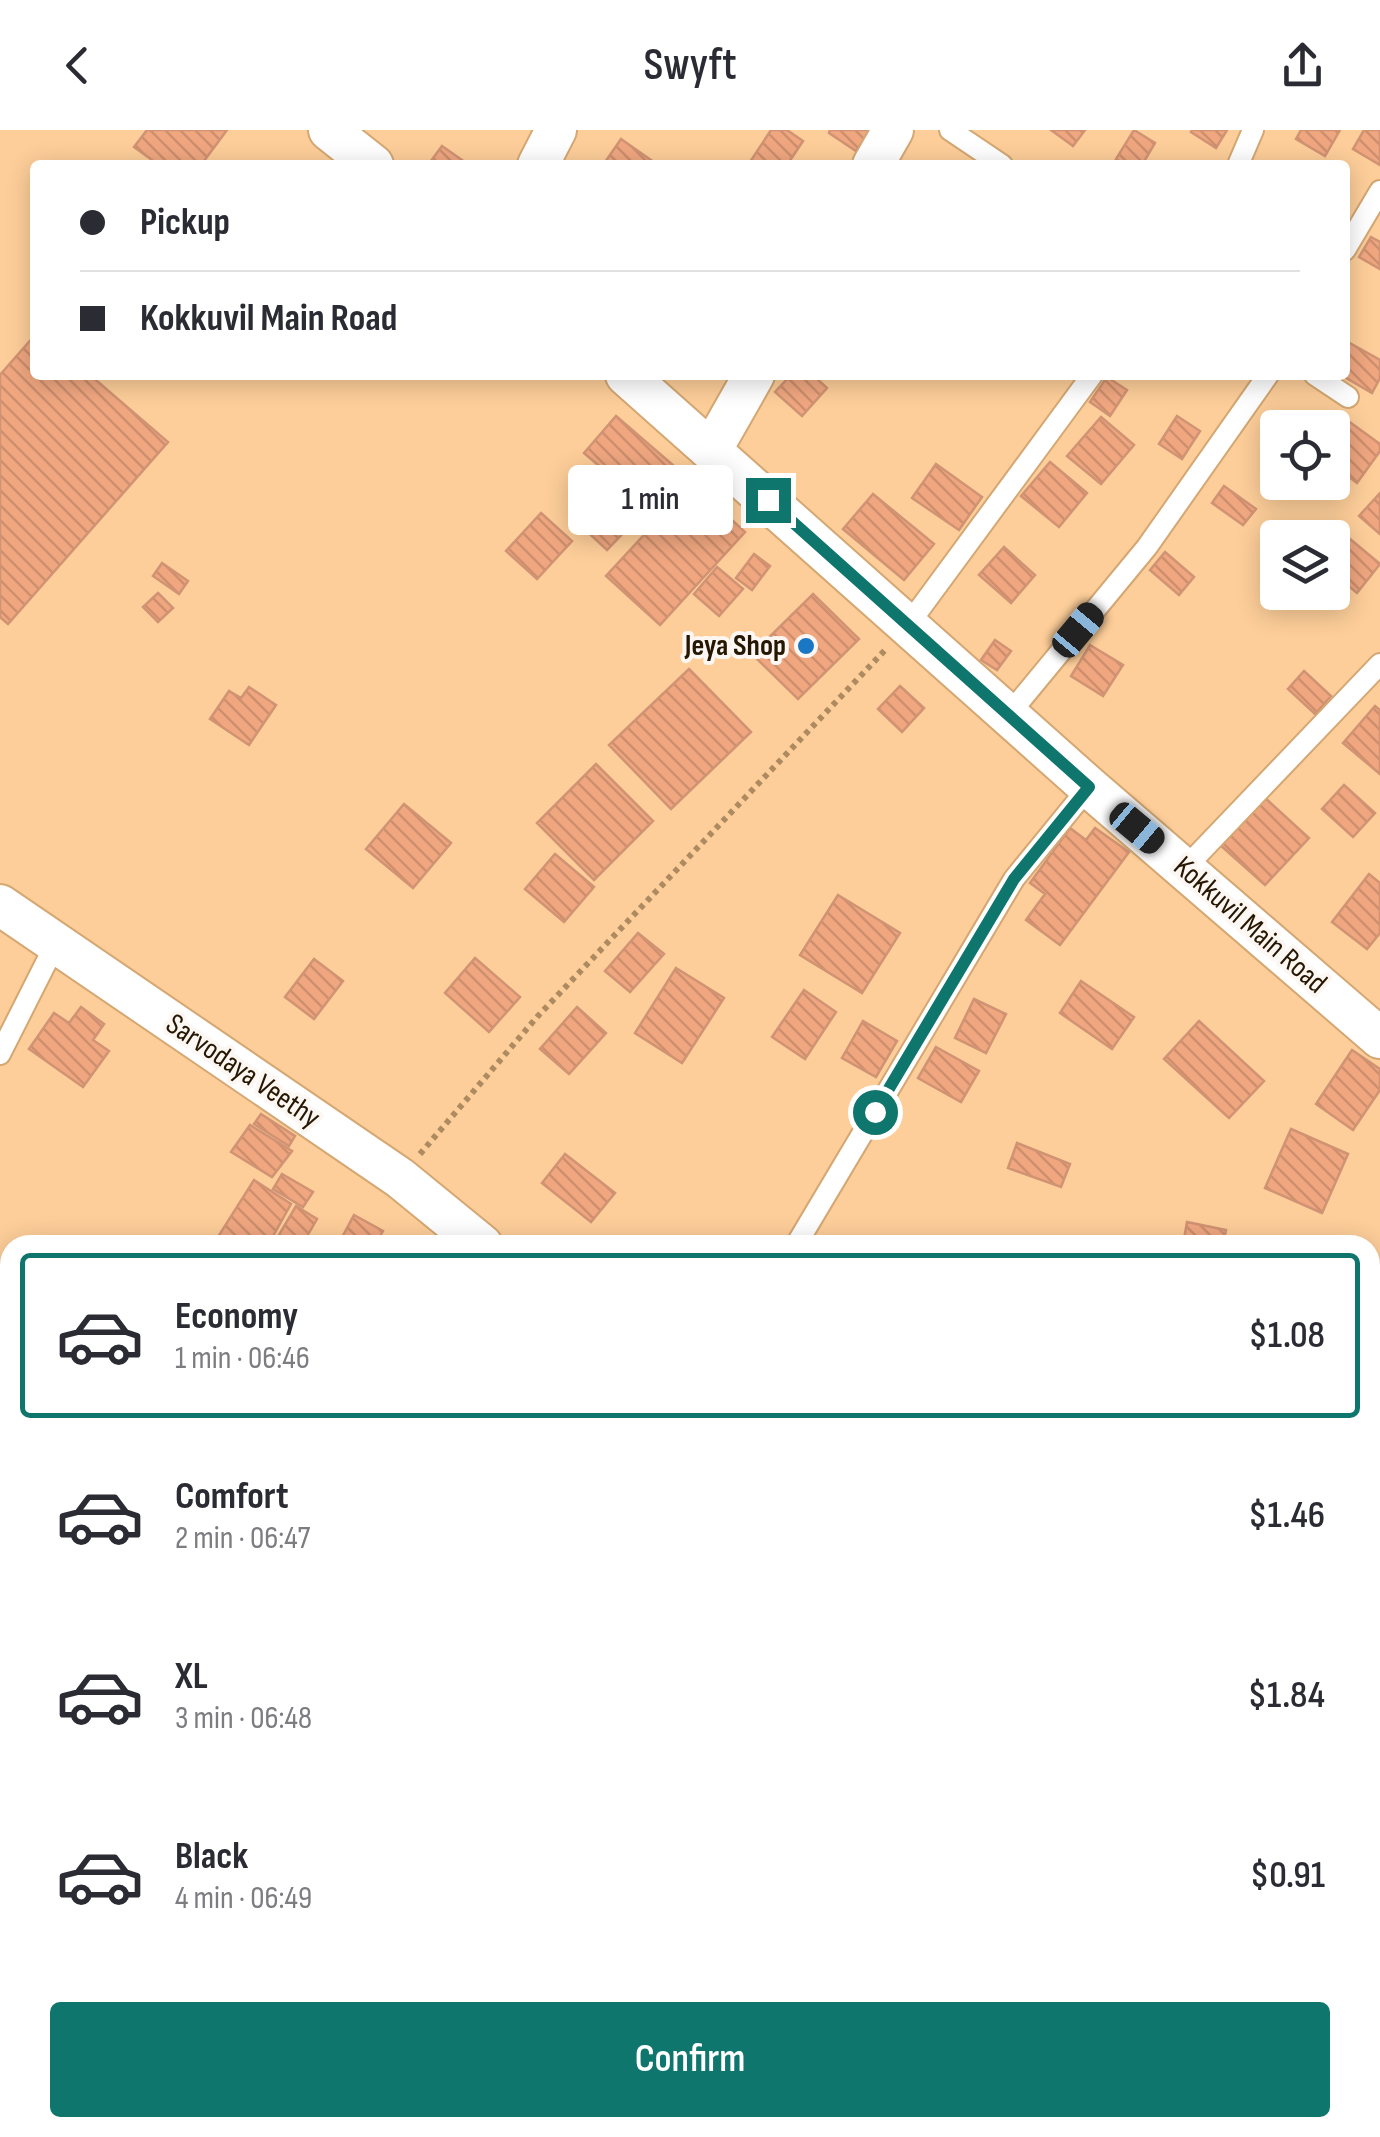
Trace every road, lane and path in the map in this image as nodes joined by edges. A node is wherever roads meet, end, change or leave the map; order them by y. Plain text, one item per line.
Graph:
1 (329, 130) edge
2 (556, 130) edge
3 (893, 130) edge
4 (950, 130) edge
5 (1254, 130) edge
6 (367, 160) edge
7 (541, 160) edge
8 (877, 160) edge
9 (995, 160) edge
10 (1240, 160) edge
11 (1380, 191) edge
12 (1350, 242) edge
13 (632, 380) edge
14 (751, 380) edge
15 (1088, 380) edge
16 (1265, 380) edge
17 (1322, 380) edge
18 (1348, 397) dead end
19 (712, 449) junction
20 (908, 625) junction
21 (1380, 664) edge
22 (1010, 713) junction
23 (1089, 787) junction
24 (1184, 868) junction
25 (0, 905) edge
26 (56, 943) junction
27 (1380, 1038) edge
28 (0, 1054) edge
29 (400, 1178) junction
30 (470, 1235) edge
31 (802, 1235) edge

1 - 6 street
2 - 7 street
3 - 8 street
4 - 9 lane
5 - 10 lane
11 - 12 lane
13 - 19 street, Kokkuvil Main Road
14 - 19 street
15 - 20 lane
16 - 22 lane
17 - 18 lane
19 - 20 street, Kokkuvil Main Road
20 - 22 street, Kokkuvil Main Road
20 - 29 path
21 - 24 lane
22 - 23 street, Kokkuvil Main Road
23 - 24 street, Kokkuvil Main Road
23 - 31 lane
24 - 27 street, Kokkuvil Main Road
25 - 26 street, Sarvodaya Veethy
26 - 28 lane
26 - 29 street, Sarvodaya Veethy
29 - 30 street, Sarvodaya Veethy

